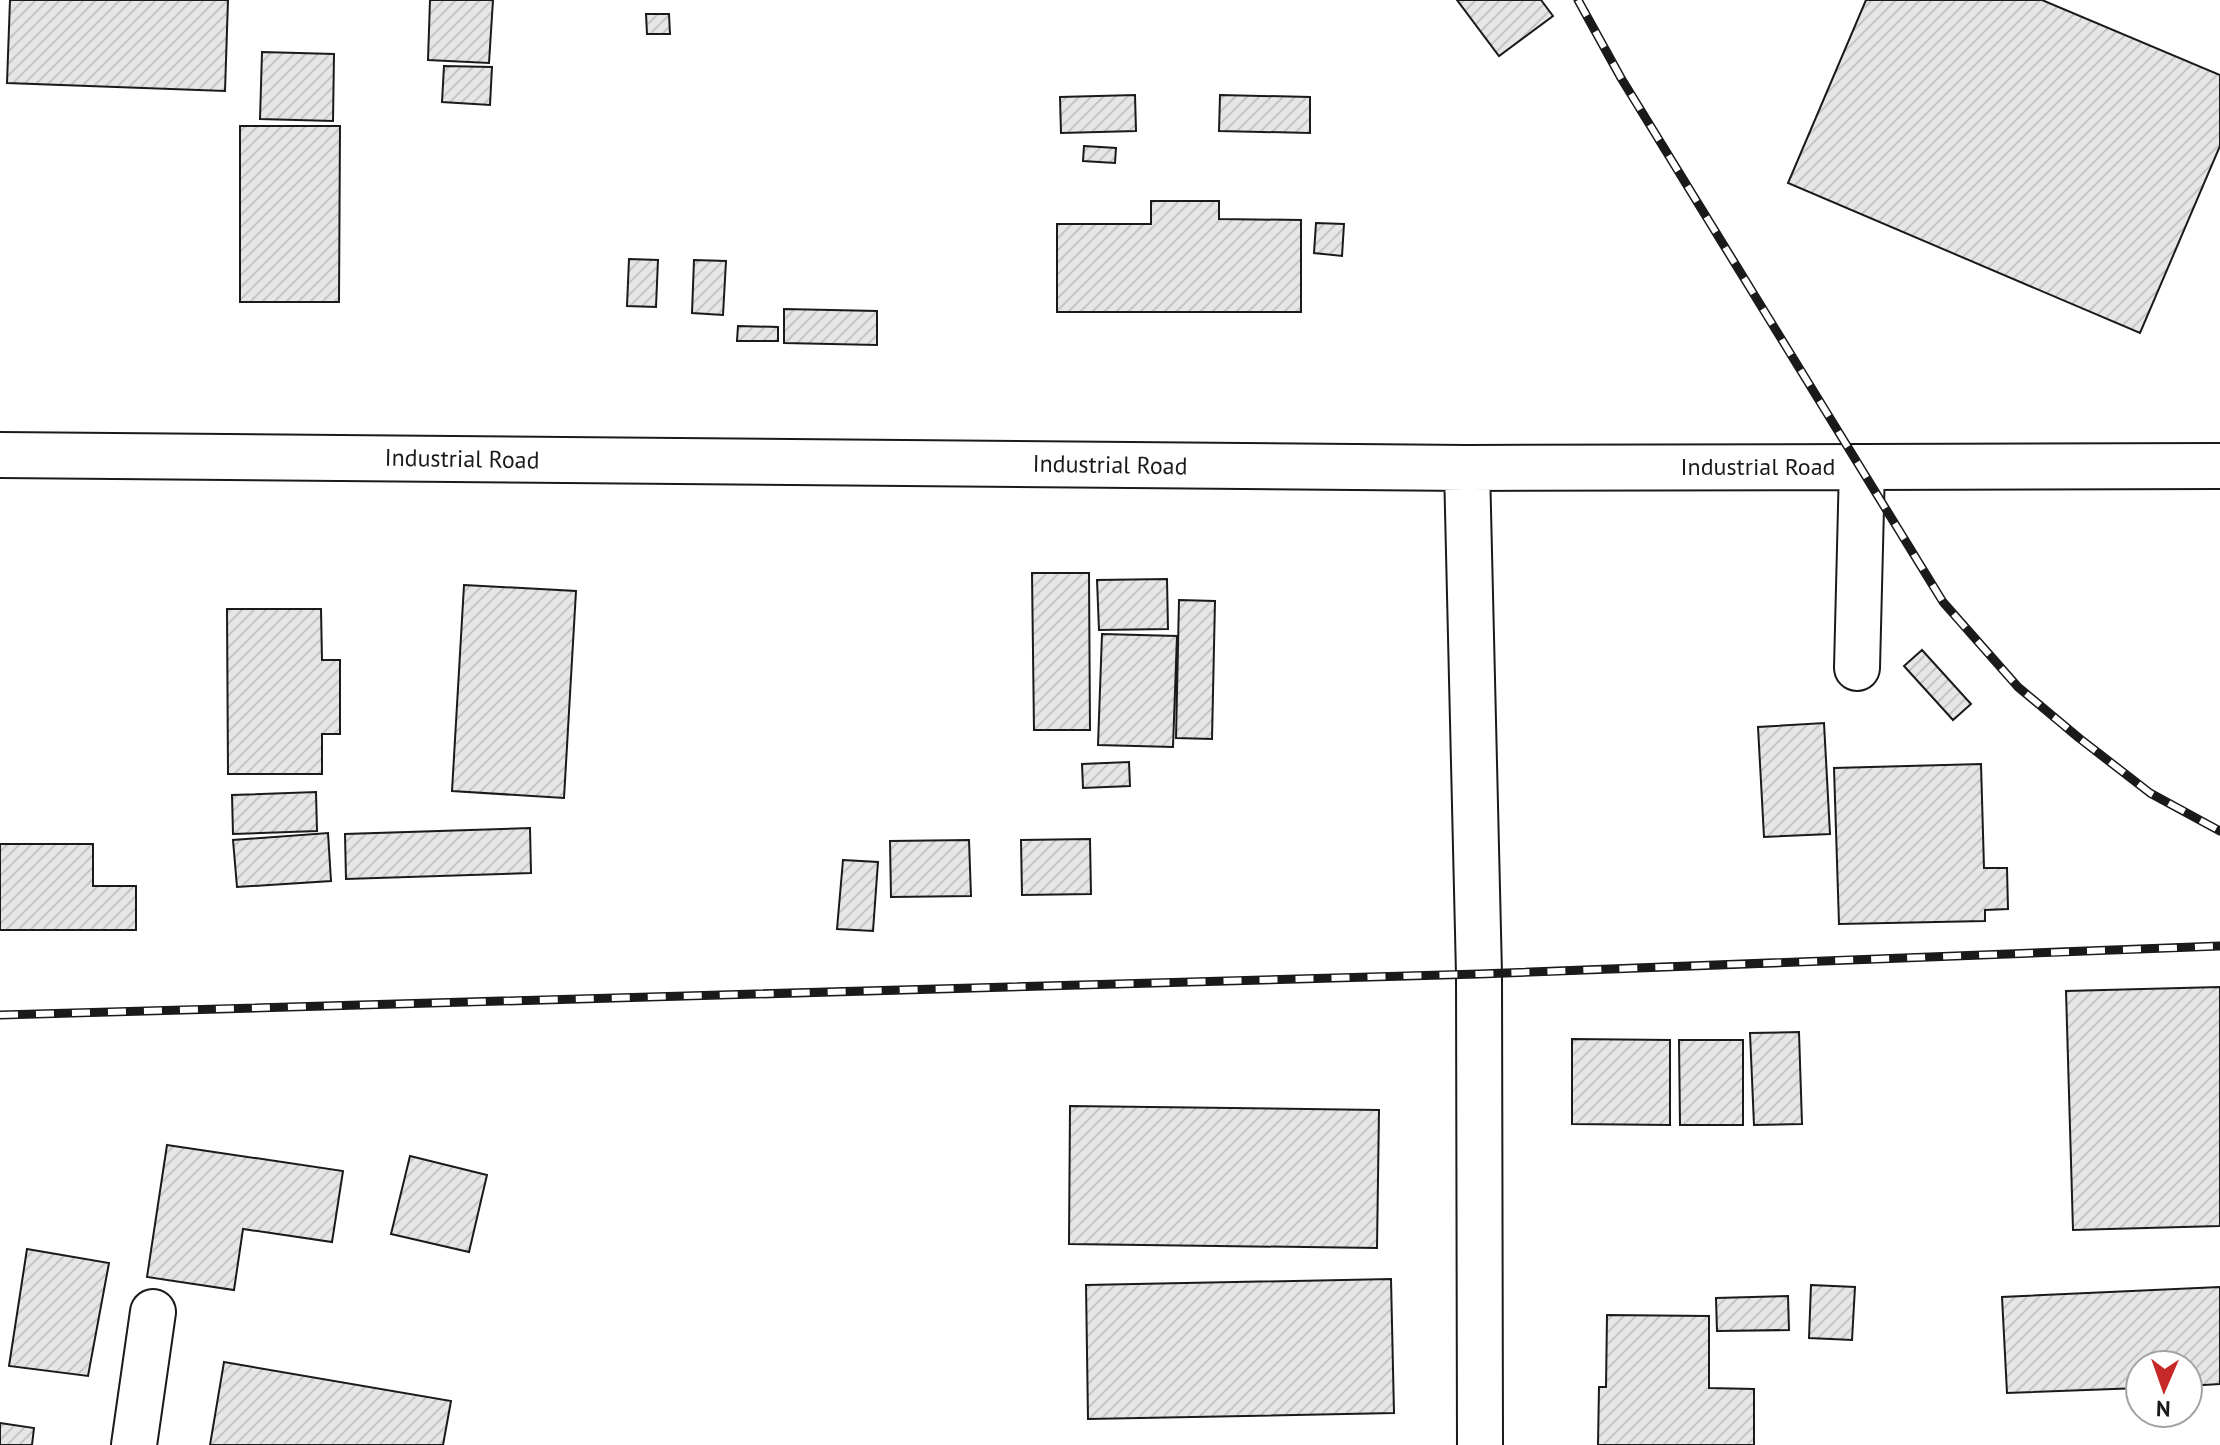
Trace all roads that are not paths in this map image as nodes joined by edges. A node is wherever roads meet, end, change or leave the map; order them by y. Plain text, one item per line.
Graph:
1 (0, 455) edge
2 (2220, 466) edge
3 (1862, 467) junction
4 (1467, 468) junction
5 (1857, 668) dead end
6 (153, 1312) dead end
7 (134, 1445) edge
8 (1480, 1445) edge

1 - 4 street, Industrial Road
2 - 3 street, Industrial Road
3 - 4 street, Industrial Road
3 - 5 street
4 - 8 street
6 - 7 street

